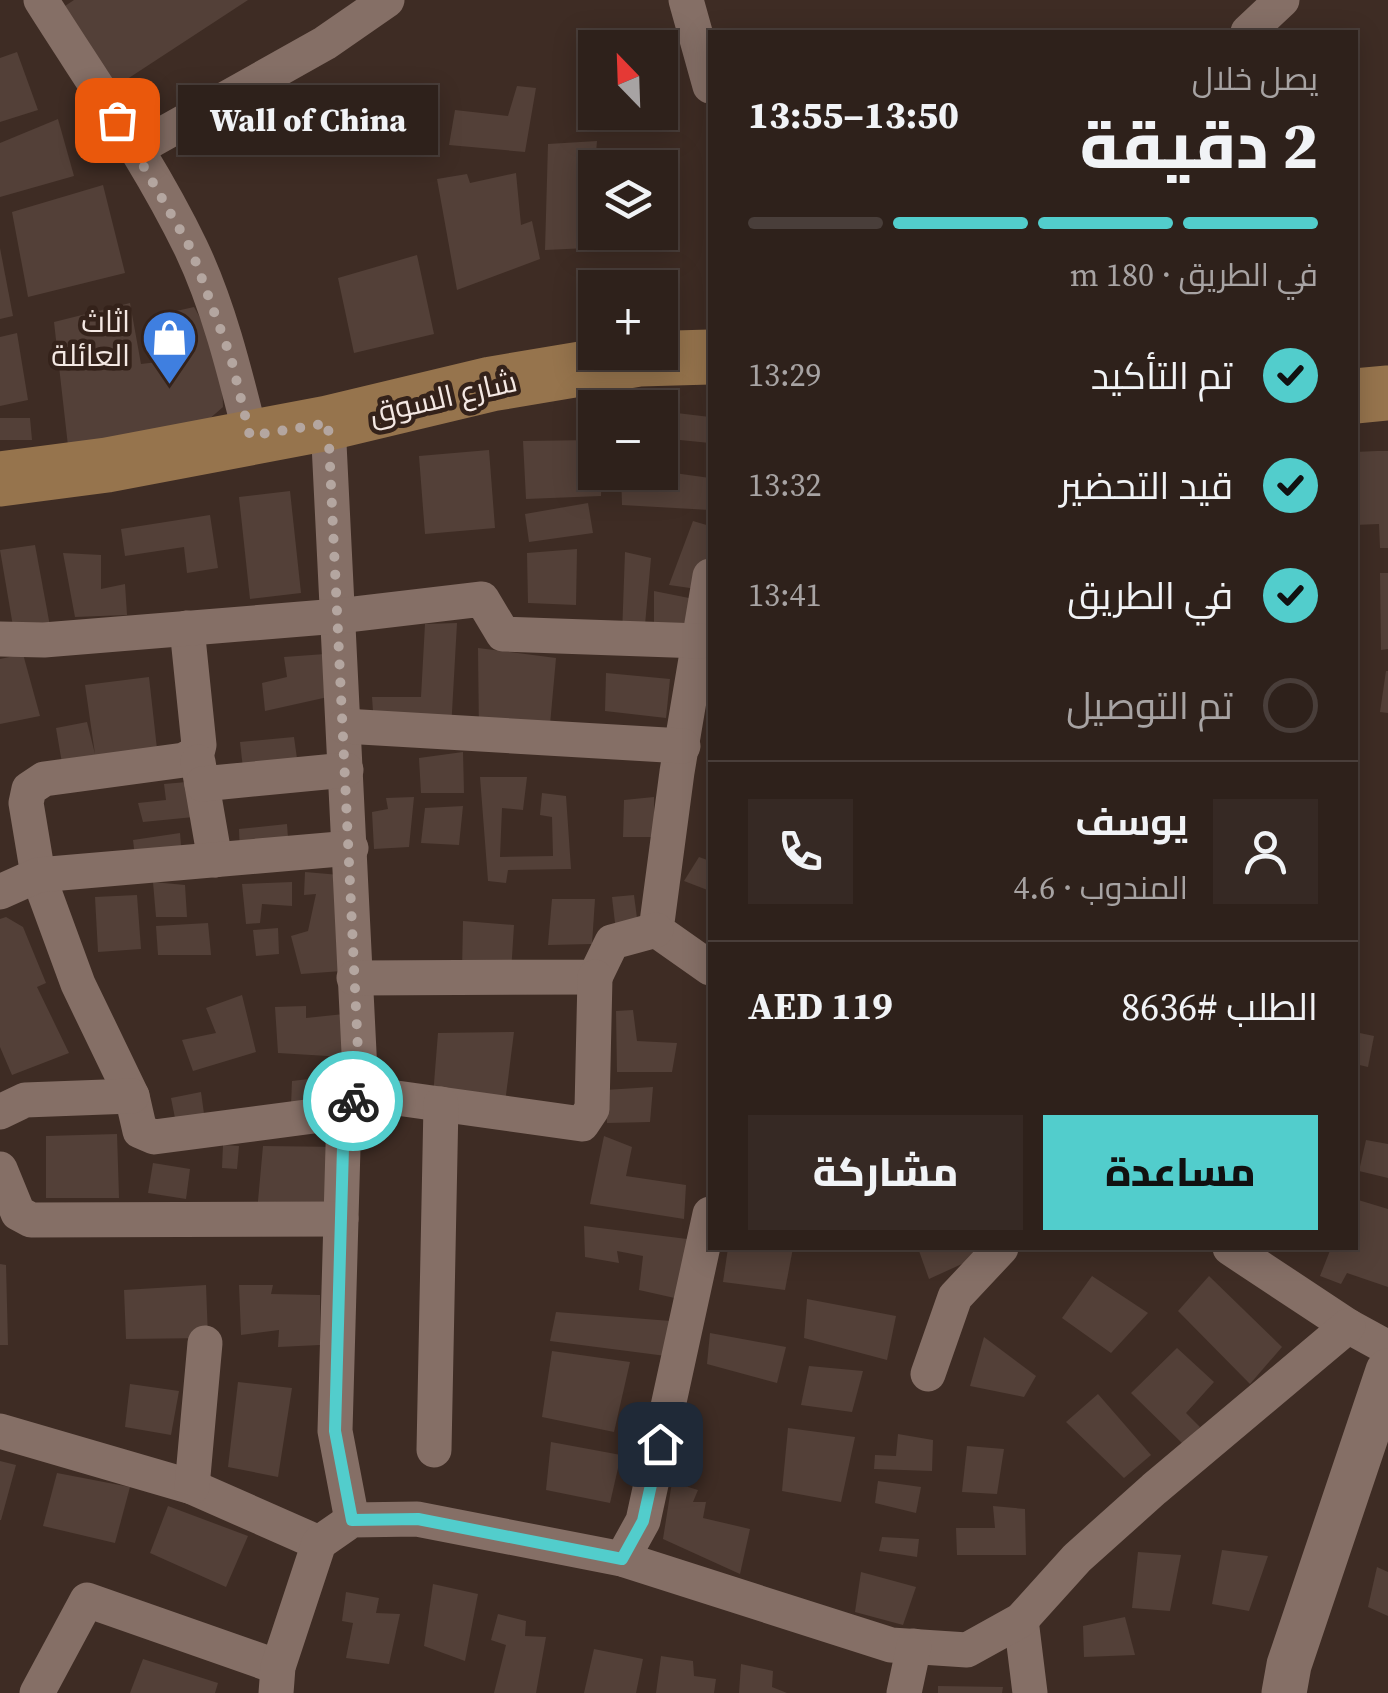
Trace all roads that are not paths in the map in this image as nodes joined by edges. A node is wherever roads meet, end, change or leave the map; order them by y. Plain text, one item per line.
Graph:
1 (41, 0) edge
2 (387, 0) edge
3 (686, 0) edge
4 (1282, 0) edge
5 (1250, 30) edge
6 (708, 79) edge
7 (136, 150) junction
8 (708, 356) edge
9 (1388, 392) edge
10 (1358, 396) edge
11 (328, 423) junction
12 (250, 436) junction
13 (0, 479) edge
14 (708, 590) edge
15 (338, 616) junction
16 (187, 628) junction
17 (0, 639) edge
18 (701, 641) junction
19 (344, 726) junction
20 (683, 746) junction
21 (199, 769) junction
22 (346, 770) junction
23 (350, 848) junction
24 (215, 860) junction
25 (38, 875) junction
26 (0, 892) edge
27 (656, 930) junction
28 (708, 967) edge
29 (594, 977) junction
30 (354, 978) junction
31 (132, 1096) junction
32 (352, 1102) junction
33 (441, 1104) junction
34 (0, 1112) edge
35 (0, 1169) edge
36 (341, 1219) junction
37 (708, 1223) edge
38 (999, 1250) edge
39 (1233, 1250) edge
40 (1348, 1326) junction
41 (205, 1342) dead end
42 (1388, 1348) edge
43 (1388, 1372) edge
44 (928, 1374) dead end
45 (0, 1430) edge
46 (434, 1450) dead end
47 (192, 1487) junction
48 (352, 1520) junction
49 (319, 1543) junction
50 (622, 1559) junction
51 (1021, 1620) junction
52 (914, 1646) junction
53 (277, 1680) edge
54 (36, 1693) edge
55 (904, 1693) edge
56 (1030, 1693) edge
57 (1284, 1693) edge

1 - 7 street
2 - 7 street
3 - 6 street
4 - 5 street
7 - 12 street
8 - 11 main road, شارع السوق
9 - 10 main road
11 - 12 main road, شارع السوق
11 - 15 street
12 - 13 main road, شارع السوق
14 - 18 street
15 - 16 street
15 - 18 street
15 - 19 street
16 - 17 street
16 - 21 street
18 - 20 street
19 - 20 street
19 - 22 street
20 - 27 street
21 - 22 street
21 - 24 street
21 - 25 street
22 - 23 street
23 - 24 street
23 - 30 street
24 - 25 street
25 - 26 street
25 - 31 street
27 - 28 street
27 - 29 street
29 - 30 street
29 - 33 street
30 - 32 street
31 - 32 street
31 - 34 street
32 - 33 street
32 - 36 street
33 - 46 street
35 - 36 street
36 - 48 street
37 - 50 street
38 - 44 street
39 - 40 street
40 - 42 street
40 - 51 street
41 - 47 street
43 - 57 street
45 - 47 street
47 - 49 street
48 - 49 street
48 - 50 street
49 - 53 street
50 - 52 street
51 - 52 street
51 - 56 street
52 - 55 street
53 - 54 street

